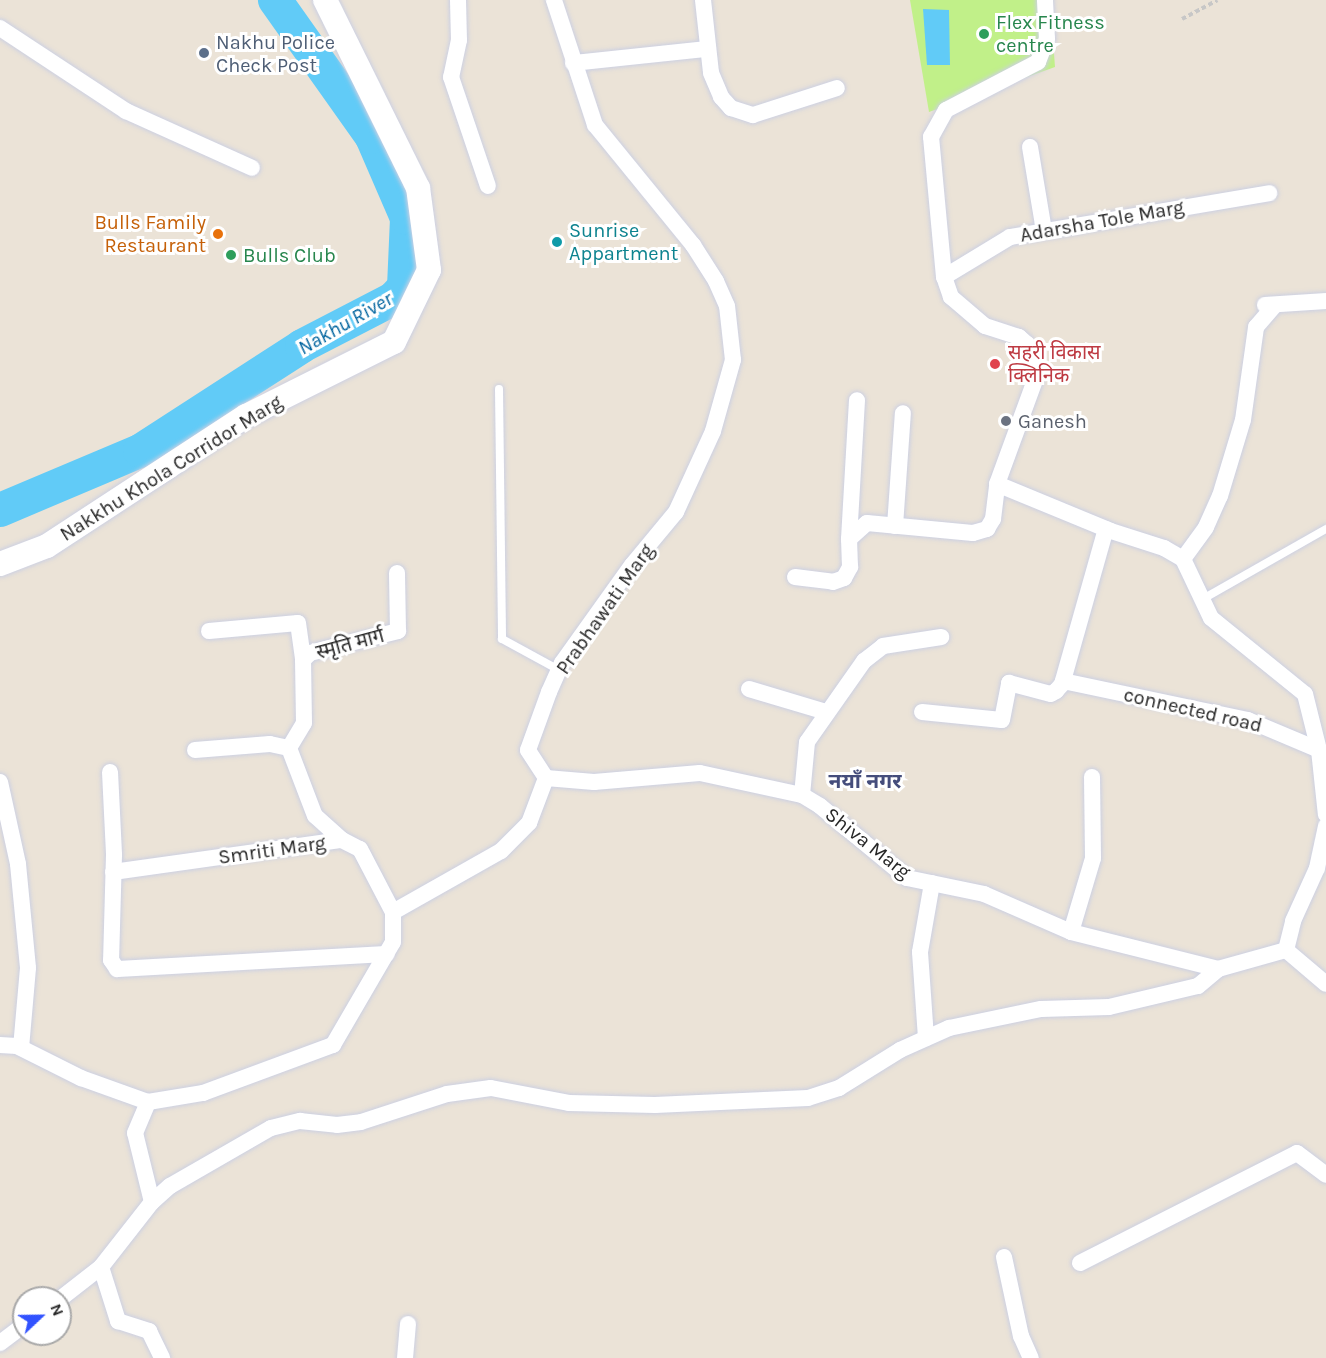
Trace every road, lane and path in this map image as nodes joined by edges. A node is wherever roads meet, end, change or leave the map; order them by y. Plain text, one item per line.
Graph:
1 (325, 0) edge
2 (458, 0) edge
3 (554, 0) edge
4 (703, 0) edge
5 (1045, 0) edge
6 (1217, 0) edge
7 (1182, 19) dead end
8 (0, 28) edge
9 (706, 49) junction
10 (573, 63) junction
11 (837, 88) dead end
12 (1030, 147) dead end
13 (252, 168) dead end
14 (488, 186) dead end
15 (1269, 193) dead end
16 (1044, 231) junction
17 (944, 277) junction
18 (1326, 301) edge
19 (499, 389) dead end
20 (857, 400) dead end
21 (903, 412) dead end
22 (997, 484) junction
23 (895, 526) junction
24 (1106, 529) junction
25 (1326, 529) edge
26 (849, 539) junction
27 (1183, 559) junction
28 (0, 564) edge
29 (397, 573) dead end
30 (795, 577) dead end
31 (1201, 600) junction
32 (209, 631) dead end
33 (941, 637) dead end
34 (303, 660) junction
35 (559, 670) junction
36 (1063, 681) junction
37 (749, 689) dead end
38 (922, 711) dead end
39 (826, 712) junction
40 (289, 748) junction
41 (195, 750) dead end
42 (1319, 750) junction
43 (110, 772) dead end
44 (1092, 777) dead end
45 (546, 778) junction
46 (0, 782) edge
47 (802, 795) junction
48 (1326, 815) edge
49 (1326, 826) edge
50 (342, 840) junction
51 (113, 872) junction
52 (1318, 882) edge
53 (932, 883) junction
54 (393, 912) junction
55 (1071, 932) junction
56 (1286, 950) junction
57 (387, 954) junction
58 (1218, 969) junction
59 (1326, 984) edge
60 (926, 1038) junction
61 (0, 1045) edge
62 (21, 1048) junction
63 (148, 1102) junction
64 (1326, 1175) edge
65 (152, 1202) junction
66 (1004, 1257) dead end
67 (1080, 1263) dead end
68 (101, 1267) junction
69 (72, 1290) edge
70 (408, 1324) dead end
71 (162, 1358) edge
72 (405, 1358) edge
73 (1031, 1358) edge

1 - 28 street, Nakkhu Khola Corridor Marg
2 - 14 street
3 - 10 street, Prabhawati Marg
4 - 9 street
5 - 17 street
6 - 7 path
8 - 13 street
9 - 10 street
9 - 11 street
10 - 35 street, Prabhawati Marg
12 - 16 street
15 - 16 street, Adarsha Tole Marg
16 - 17 street, Adarsha Tole Marg
17 - 22 street
18 - 27 street
19 - 35 lane
20 - 26 street
21 - 23 street
22 - 23 street
22 - 24 street
23 - 26 street
24 - 27 street
24 - 36 street
25 - 31 lane
26 - 30 street
27 - 31 street
29 - 34 street, स्मृति मार्ग
31 - 42 street
32 - 34 street
33 - 39 street
34 - 40 street, स्मृति मार्ग
35 - 45 street, Prabhawati Marg
36 - 38 street
36 - 42 street, connected road
37 - 39 street
39 - 47 street
40 - 41 street
40 - 50 street
42 - 48 street
43 - 51 street
44 - 55 street
45 - 47 street, Shiva Marg
45 - 54 street
46 - 62 street
47 - 53 street, Shiva Marg
49 - 52 street
50 - 51 street, Smriti Marg
50 - 54 street, Smriti Marg
51 - 57 street
52 - 56 street
53 - 55 street, Shiva Marg
53 - 60 street
54 - 57 street
55 - 58 street, Shiva Marg
56 - 58 street
56 - 59 street
57 - 63 street
58 - 60 street
60 - 65 street
61 - 62 street
62 - 63 street
63 - 65 street
64 - 67 street
65 - 68 street
66 - 73 street
68 - 69 street
68 - 71 street
70 - 72 street

